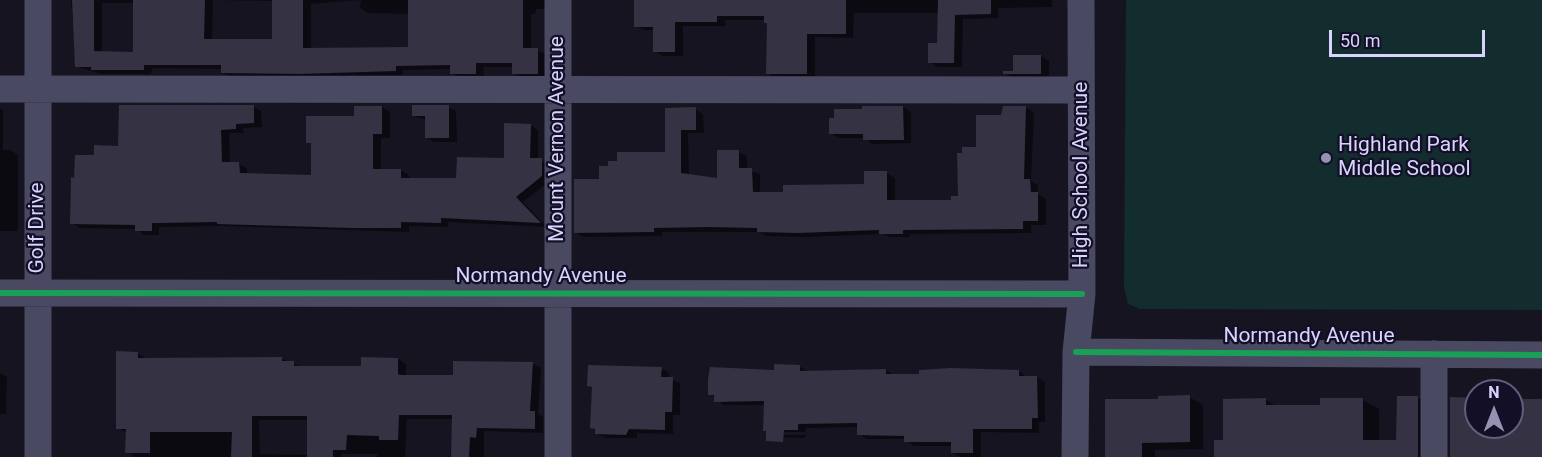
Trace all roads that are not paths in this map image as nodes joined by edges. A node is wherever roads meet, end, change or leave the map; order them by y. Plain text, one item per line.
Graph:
1 (38, 0) edge
2 (558, 0) edge
3 (1081, 0) edge
4 (0, 89) edge
5 (37, 89) junction
6 (558, 89) junction
7 (1081, 90) junction
8 (0, 293) edge
9 (38, 293) junction
10 (559, 294) junction
11 (1082, 294) junction
12 (1076, 352) junction
13 (1434, 354) junction
14 (1542, 355) edge
15 (38, 457) edge
16 (558, 457) edge
17 (1075, 457) edge
18 (1434, 457) edge

1 - 5 street, Golf Drive
2 - 6 street, Mount Vernon Avenue
3 - 7 street, High School Avenue
4 - 5 street
5 - 6 street
5 - 9 street, Golf Drive
6 - 7 street
6 - 10 street, Mount Vernon Avenue
7 - 11 street, High School Avenue
8 - 9 street, Normandy Avenue
9 - 10 street, Normandy Avenue
9 - 15 street, Golf Drive
10 - 11 street, Normandy Avenue
10 - 16 street, Mount Vernon Avenue
11 - 12 street, High School Avenue
12 - 13 street, Normandy Avenue
12 - 17 street, High School Avenue
13 - 14 street, Normandy Avenue
13 - 18 street

